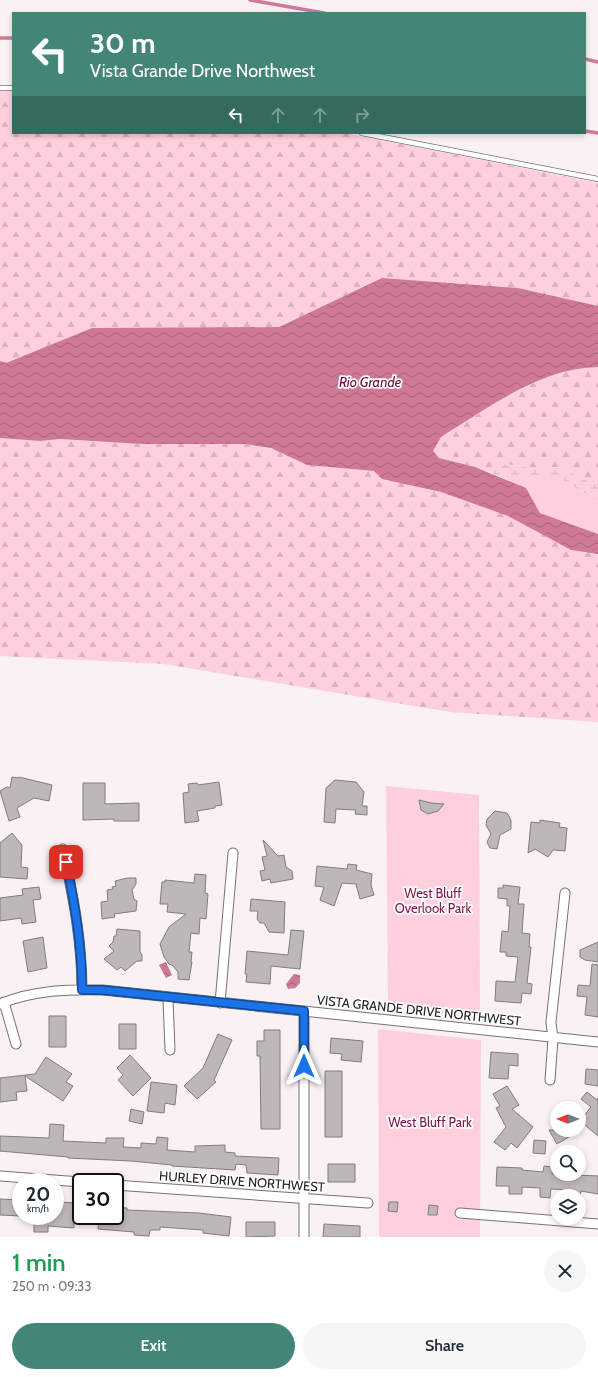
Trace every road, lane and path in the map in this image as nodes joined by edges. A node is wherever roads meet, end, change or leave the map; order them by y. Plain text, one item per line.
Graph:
1 (0, 88) edge
2 (12, 88) edge
3 (367, 134) edge
4 (598, 179) edge
5 (63, 849) dead end
6 (233, 853) dead end
7 (565, 893) dead end
8 (82, 990) junction
9 (168, 998) junction
10 (2, 1003) edge
11 (220, 1003) junction
12 (304, 1011) junction
13 (554, 1039) junction
14 (598, 1042) edge
15 (16, 1044) dead end
16 (170, 1050) dead end
17 (550, 1080) dead end
18 (0, 1176) edge
19 (72, 1181) edge
20 (124, 1186) edge
21 (304, 1199) junction
22 (368, 1204) dead end
23 (460, 1213) dead end
24 (598, 1224) edge
25 (304, 1237) edge

1 - 2 lane
3 - 4 lane
5 - 8 street
6 - 11 street
7 - 13 street
8 - 9 street, VISTA GRANDE DRIVE NORTHWEST
8 - 10 street, VISTA GRANDE DRIVE NORTHWEST
9 - 11 street, VISTA GRANDE DRIVE NORTHWEST
9 - 16 street
10 - 15 street
11 - 12 street, VISTA GRANDE DRIVE NORTHWEST
12 - 13 street, VISTA GRANDE DRIVE NORTHWEST
12 - 21 street
13 - 14 street, VISTA GRANDE DRIVE NORTHWEST
13 - 17 street
18 - 19 street
20 - 21 street, HURLEY DRIVE NORTHWEST
21 - 22 street, HURLEY DRIVE NORTHWEST
21 - 25 street
23 - 24 street

